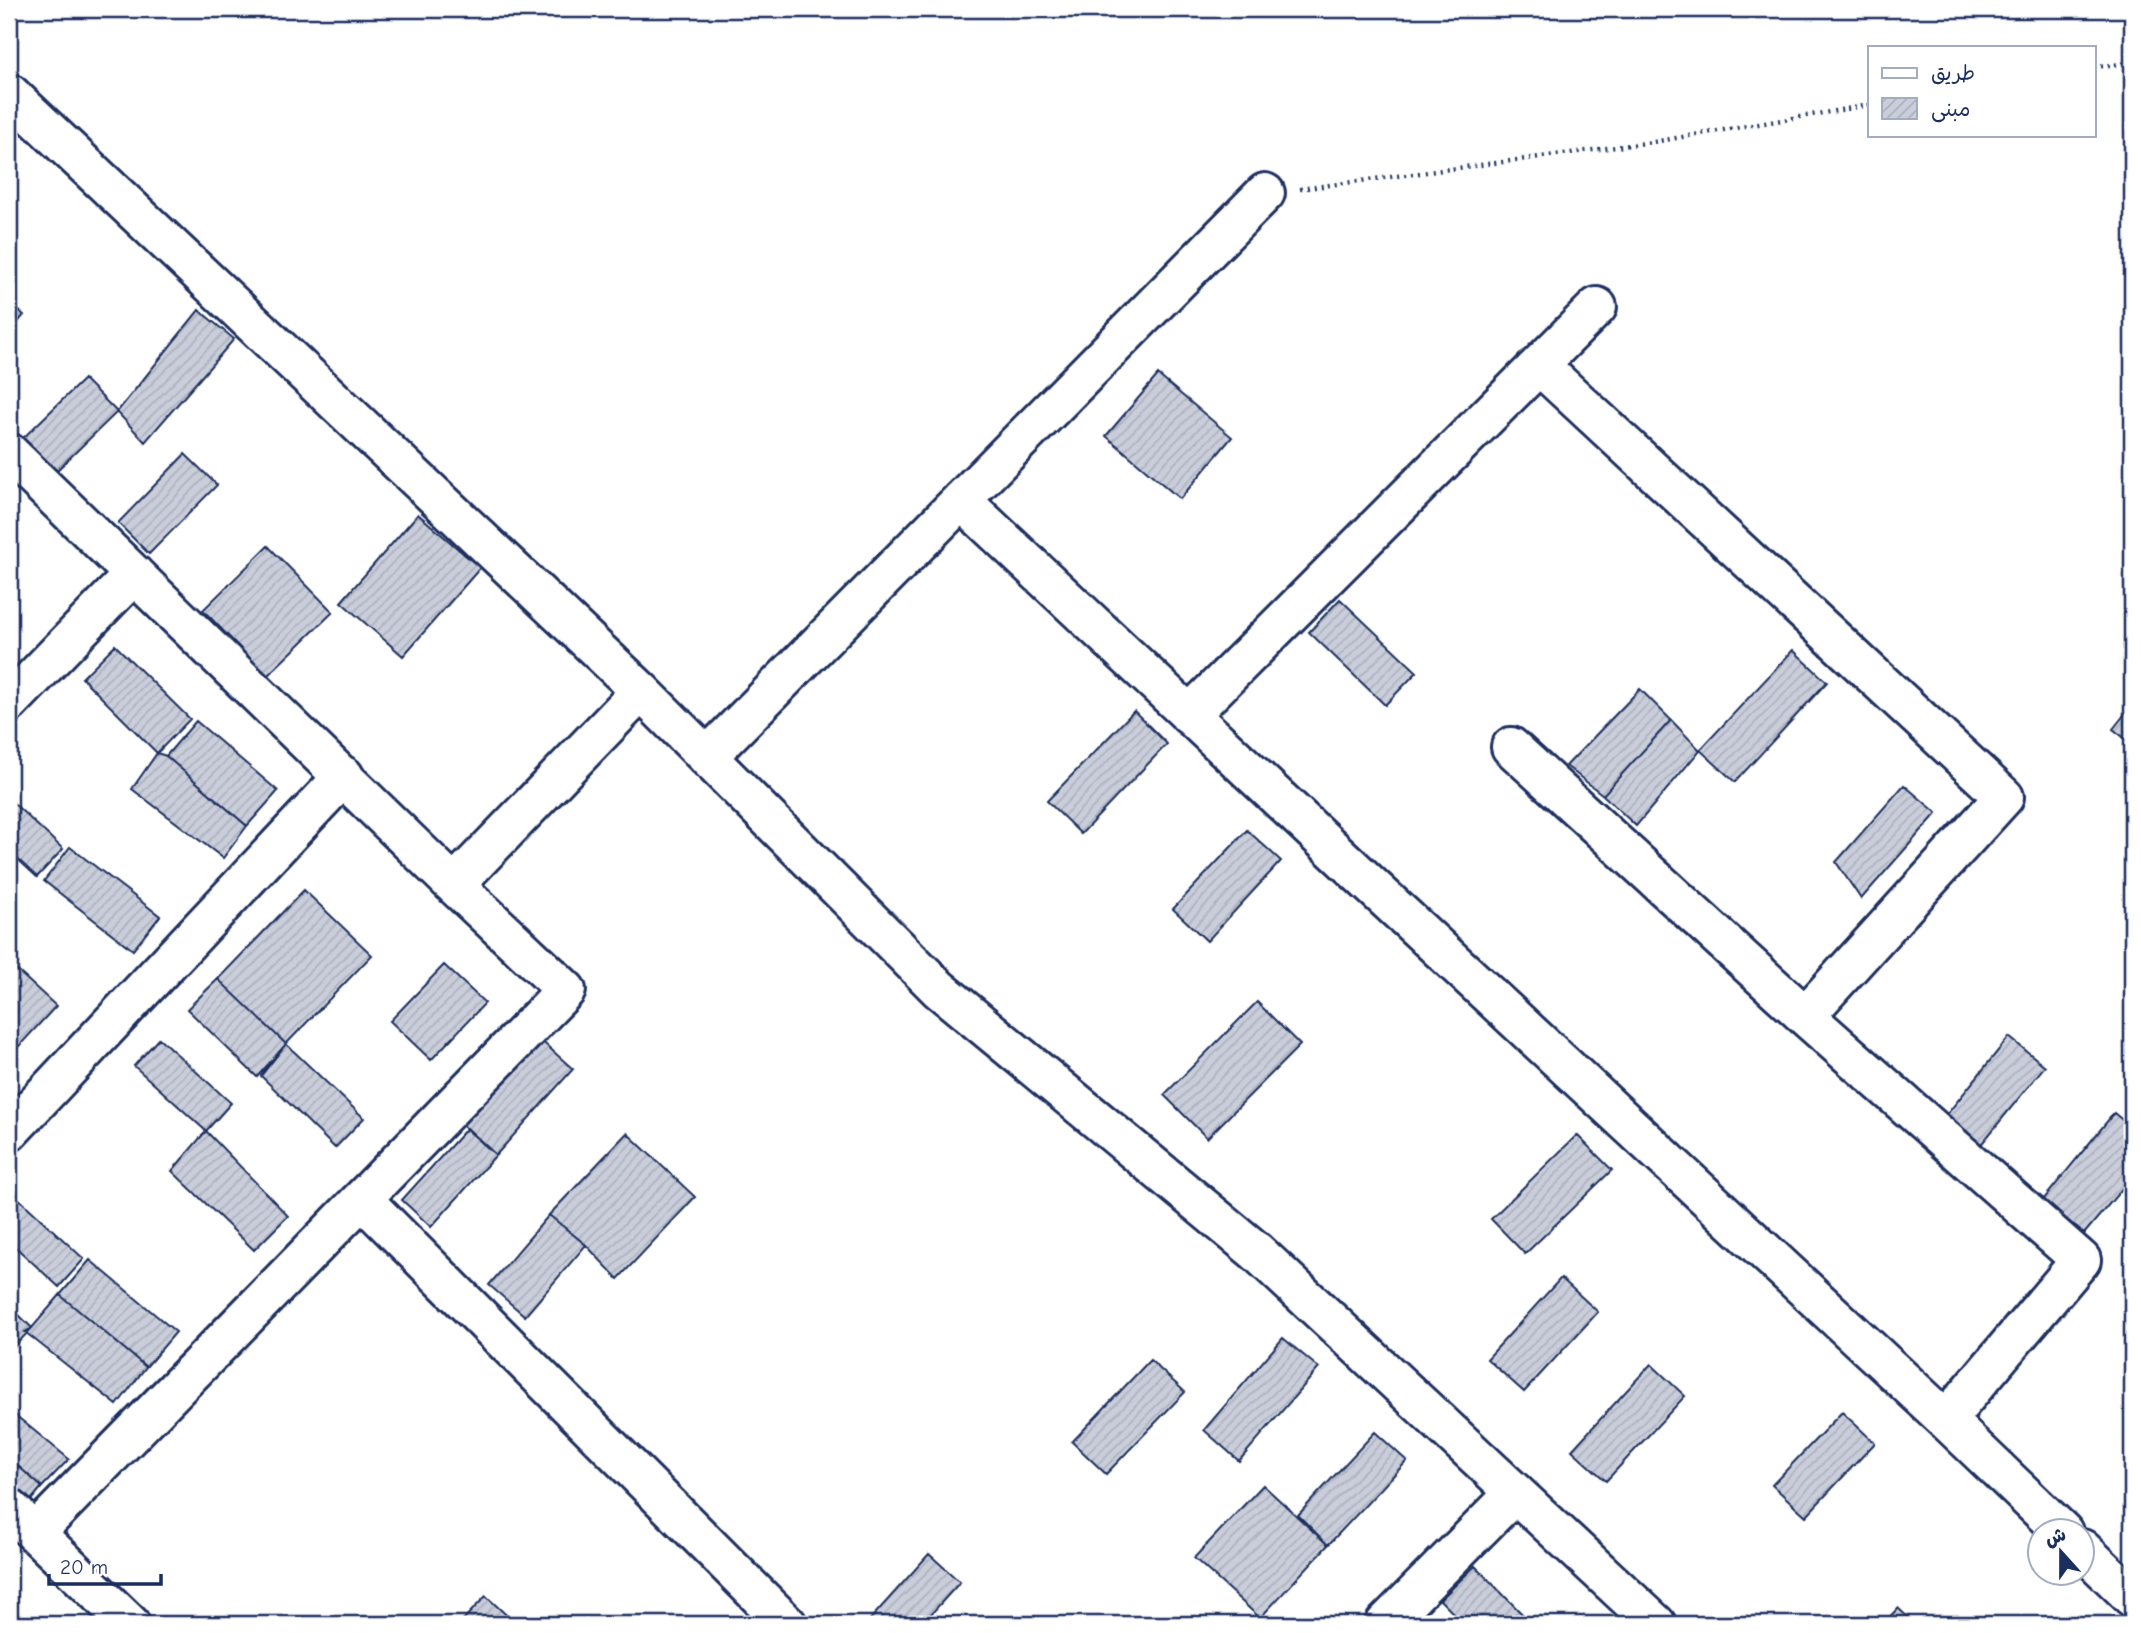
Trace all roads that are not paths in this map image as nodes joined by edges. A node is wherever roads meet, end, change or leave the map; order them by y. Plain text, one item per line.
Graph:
1 (9, 93) edge
2 (1265, 193) road end
3 (1597, 307) dead end
4 (1539, 365) junction
5 (9, 453) edge
6 (961, 500) junction
7 (134, 574) junction
8 (641, 691) junction
9 (9, 703) edge
10 (1189, 715) junction
11 (1511, 747) dead end
12 (707, 757) junction
13 (344, 776) junction
14 (454, 886) junction
15 (1805, 1016) junction
16 (9, 1132) edge
17 (362, 1199) junction
18 (1946, 1420) junction
19 (1515, 1493) junction
20 (2049, 1518) edge
21 (22, 1520) edge
22 (2096, 1563) edge
23 (2132, 1597) edge
24 (130, 1624) edge
25 (787, 1624) edge
26 (1385, 1624) edge
27 (1656, 1624) edge

1 - 8 street
2 - 6 street
3 - 4 street
4 - 10 street
4 - 15 street
5 - 7 street
6 - 10 street
6 - 12 street
7 - 9 street
7 - 13 street
8 - 12 street
8 - 14 street
10 - 18 street
11 - 15 street
12 - 19 street
13 - 14 street
13 - 16 street
14 - 17 street
15 - 18 street
17 - 21 street
17 - 25 street
18 - 20 street
19 - 26 street
19 - 27 street
21 - 24 street
22 - 23 street

